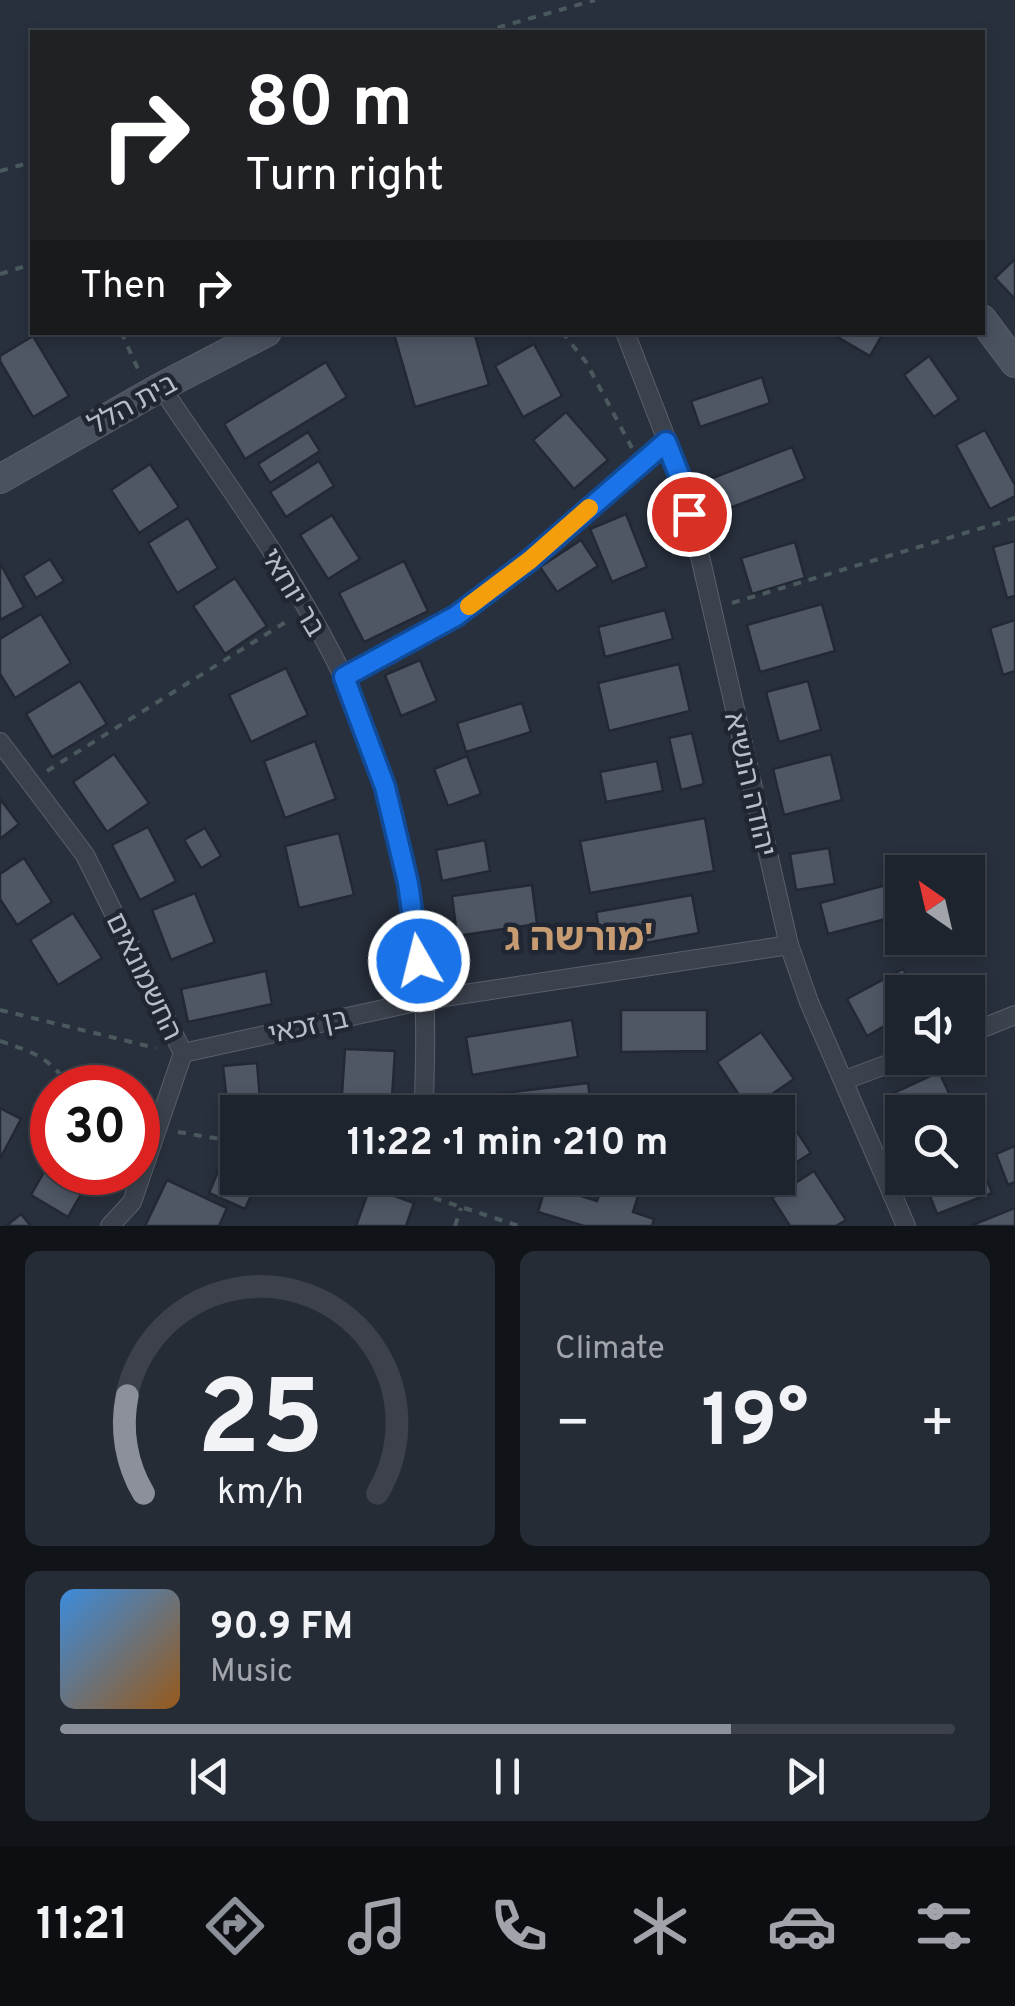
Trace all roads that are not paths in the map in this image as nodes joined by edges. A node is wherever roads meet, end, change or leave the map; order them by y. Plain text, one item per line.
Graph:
1 (985, 323) edge
2 (261, 335) edge
3 (626, 335) edge
4 (1015, 362) edge
5 (155, 390) junction
6 (666, 442) junction
7 (0, 480) edge
8 (344, 677) junction
9 (0, 742) edge
10 (790, 945) junction
11 (424, 1000) junction
12 (1015, 1016) edge
13 (985, 1027) edge
14 (182, 1054) junction
15 (885, 1065) edge
16 (845, 1080) junction
17 (424, 1095) edge
18 (110, 1226) edge
19 (906, 1226) edge

1 - 4 street
2 - 5 street, בית הלל
3 - 6 street, יהודה הנשיא
5 - 7 street, בית הלל
5 - 8 street, בר יוחאי
6 - 8 lane
6 - 10 street, יהודה הנשיא
8 - 11 street, בר יוחאי
9 - 14 street, החשמונאים
10 - 11 street, בן זכאי
10 - 16 street, יהודה הנשיא
11 - 14 street, בן זכאי
11 - 17 street, בר יוחאי
12 - 13 street
14 - 18 street, החשמונאים
15 - 16 street
16 - 19 street, יהודה הנשיא

